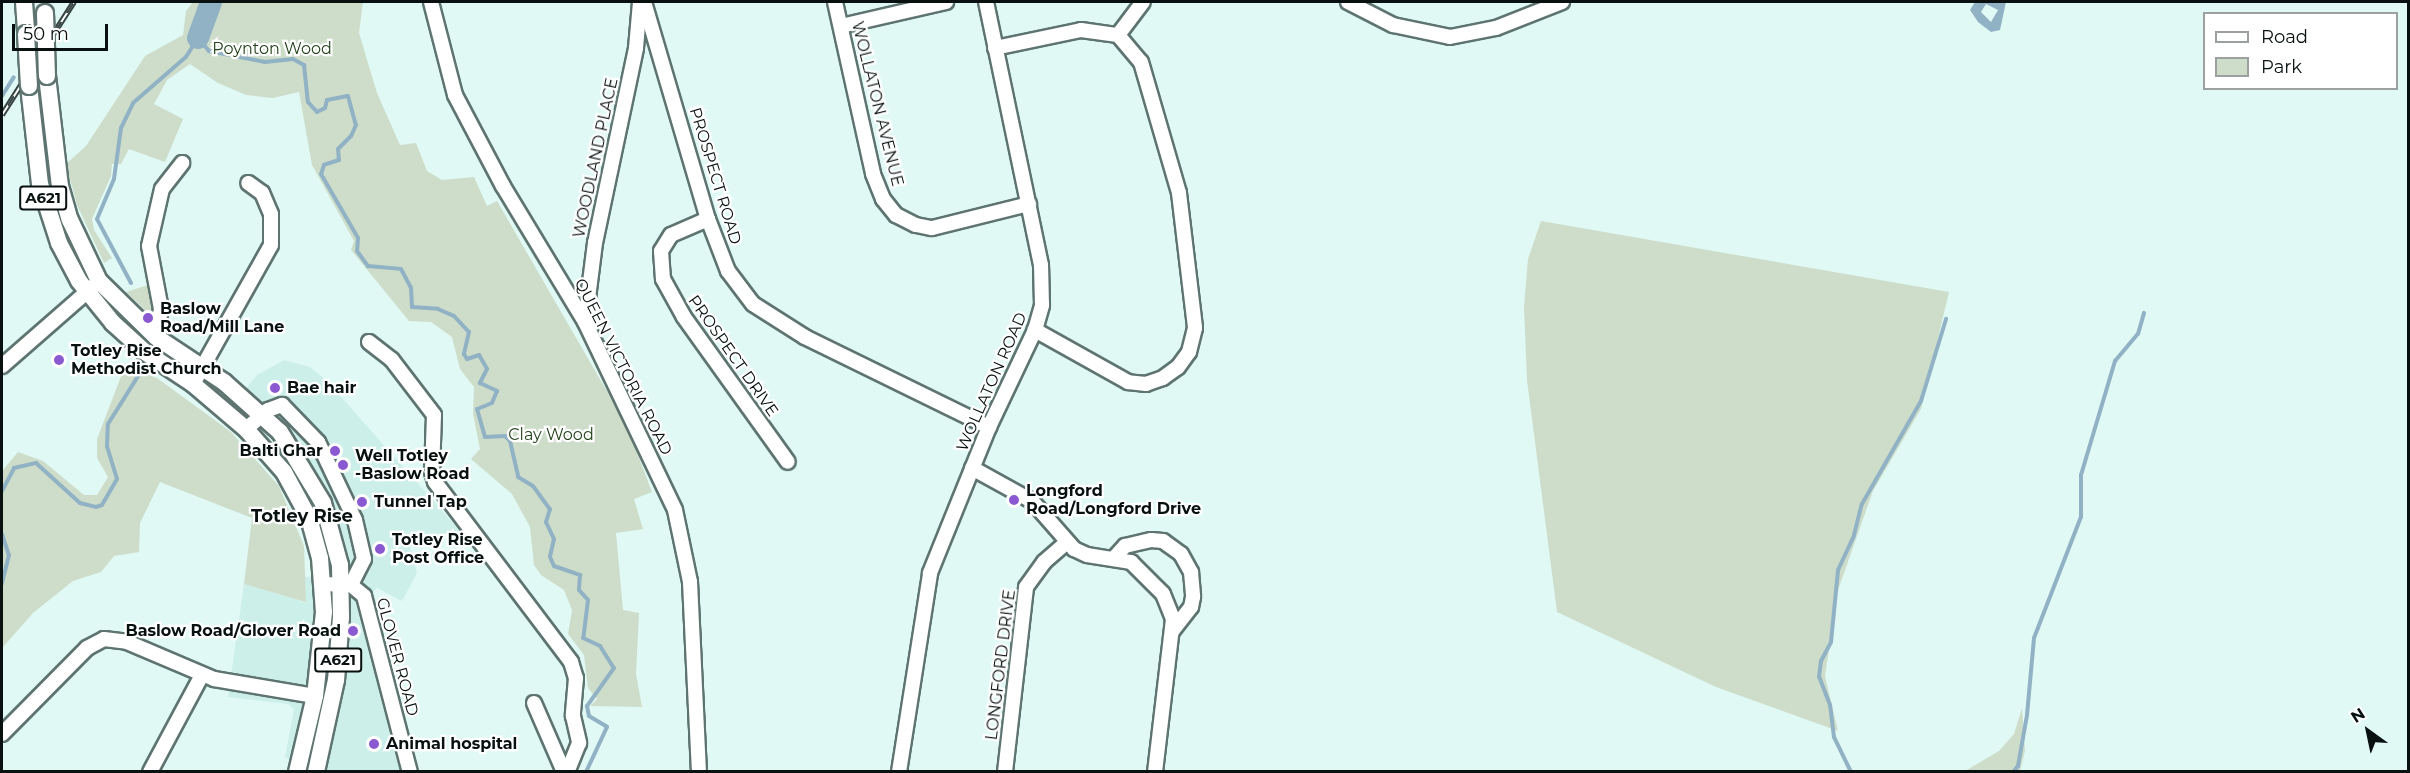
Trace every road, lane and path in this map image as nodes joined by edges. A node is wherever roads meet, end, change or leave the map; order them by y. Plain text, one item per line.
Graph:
1 (24, 2) edge
2 (431, 2) edge
3 (642, 2) edge
4 (835, 2) edge
5 (946, 2) edge
6 (986, 2) edge
7 (1143, 2) edge
8 (1562, 2) edge
9 (1348, 6) edge
10 (44, 7) edge
11 (841, 26) junction
12 (1118, 35) junction
13 (658, 46) junction
14 (636, 48) junction
15 (995, 48) junction
16 (182, 163) dead end
17 (248, 183) dead end
18 (1029, 204) junction
19 (708, 219) junction
20 (99, 280) junction
21 (87, 292) junction
22 (585, 322) junction
23 (1035, 330) junction
24 (156, 337) junction
25 (369, 342) dead end
26 (2, 366) edge
27 (202, 367) junction
28 (193, 384) junction
29 (261, 414) junction
30 (989, 427) junction
31 (246, 429) junction
32 (788, 462) dead end
33 (972, 468) junction
34 (1066, 543) junction
35 (1115, 557) junction
36 (323, 584) junction
37 (346, 585) junction
38 (1172, 631) junction
39 (202, 675) junction
40 (315, 696) junction
41 (534, 703) dead end
42 (2, 734) edge
43 (150, 771) edge
44 (297, 771) edge
45 (316, 771) edge
46 (410, 771) edge
47 (565, 771) edge
48 (699, 771) edge
49 (899, 771) edge
50 (1005, 771) edge
51 (1155, 771) edge

1 - 21 main road, A621, bridge
2 - 22 street, QUEEN VICTORIA ROAD
3 - 13 street, PROSPECT ROAD
3 - 14 street, WOODLAND PLACE
4 - 11 street, WOLLATON AVENUE
5 - 11 street
6 - 15 street, WOLLATON ROAD
7 - 12 street
8 - 9 street
10 - 20 main road, A621, bridge
11 - 18 street, WOLLATON AVENUE
12 - 15 street
12 - 23 street
13 - 14 street
13 - 19 street, PROSPECT ROAD
14 - 22 street, WOODLAND PLACE
15 - 18 street, WOLLATON ROAD
16 - 24 street
17 - 27 street
18 - 23 street, WOLLATON ROAD
19 - 30 street, PROSPECT ROAD
19 - 32 street, PROSPECT DRIVE
20 - 21 street
20 - 24 main road, A621
21 - 26 street
21 - 28 main road, A621
22 - 48 street, QUEEN VICTORIA ROAD
23 - 30 street, WOLLATON ROAD
24 - 27 main road, A621
25 - 47 street
27 - 28 street
27 - 29 main road, A621
28 - 31 main road, A621
29 - 31 street
29 - 37 main road, A621
29 - 37 street
30 - 33 street, WOLLATON ROAD
31 - 36 main road, A621
33 - 34 street
33 - 49 street, WOLLATON ROAD
34 - 35 street
34 - 50 street, LONGFORD DRIVE
35 - 38 street
35 - 38 street
36 - 37 street
36 - 40 main road, A621
37 - 45 main road, A621
37 - 46 street, GLOVER ROAD
38 - 51 street
39 - 40 street
39 - 42 street
39 - 43 street
40 - 44 main road, A621
41 - 47 street

